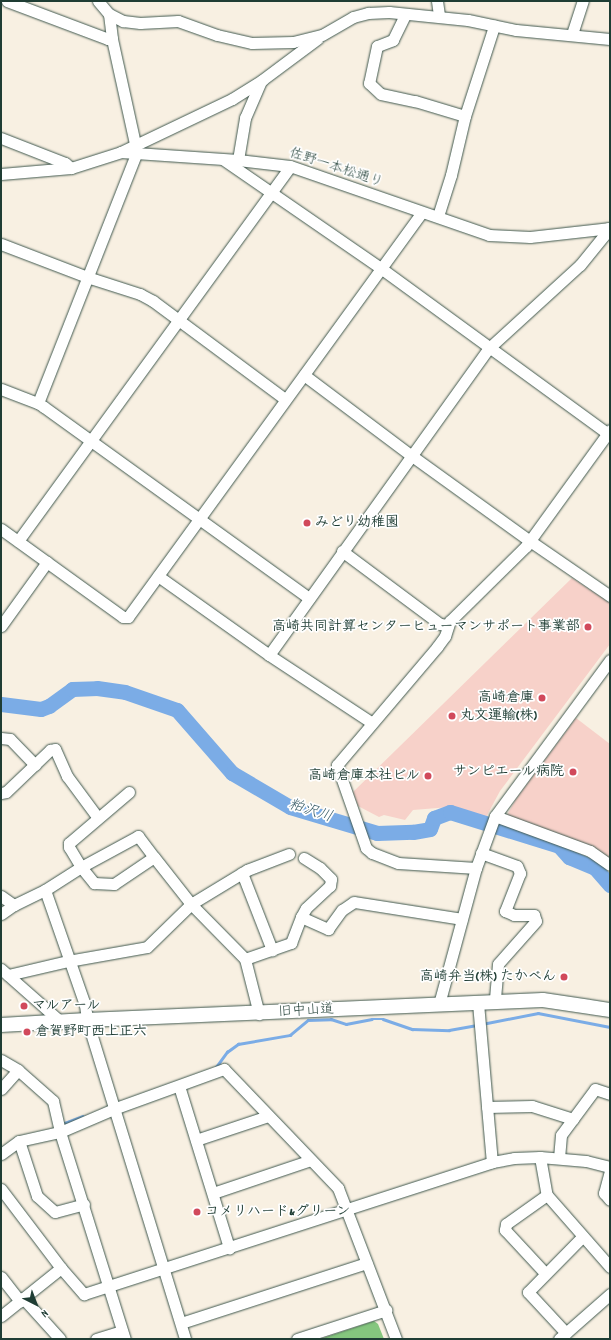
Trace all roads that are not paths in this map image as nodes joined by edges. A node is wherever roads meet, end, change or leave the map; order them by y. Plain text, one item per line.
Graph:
1 (7, 1) edge
2 (98, 1) edge
3 (438, 1) edge
4 (583, 1) edge
5 (109, 14) junction
6 (406, 15) junction
7 (439, 16) junction
8 (494, 26) junction
9 (572, 34) junction
10 (322, 35) junction
11 (112, 39) junction
12 (610, 39) edge
13 (262, 80) junction
14 (465, 116) junction
15 (1, 138) edge
16 (135, 149) junction
17 (224, 159) junction
18 (238, 160) junction
19 (290, 166) junction
20 (71, 168) junction
21 (1, 174) edge
22 (273, 192) junction
23 (422, 212) junction
24 (438, 216) junction
25 (609, 228) edge
26 (1, 244) edge
27 (382, 269) junction
28 (88, 277) junction
29 (178, 320) junction
30 (489, 348) junction
31 (304, 374) junction
32 (1, 389) edge
33 (285, 399) junction
34 (38, 403) junction
35 (609, 433) edge
36 (91, 442) junction
37 (412, 456) junction
38 (199, 519) junction
39 (1, 528) edge
40 (18, 541) junction
41 (530, 541) junction
42 (342, 551) junction
43 (47, 562) junction
44 (158, 576) junction
45 (610, 596) edge
46 (309, 598) junction
47 (448, 625) junction
48 (1, 626) edge
49 (269, 655) junction
50 (610, 660) edge
51 (372, 723) junction
52 (1, 738) edge
53 (35, 765) junction
54 (129, 792) dead end
55 (1, 793) edge
56 (98, 818) junction
57 (494, 818) junction
58 (481, 853) junction
59 (289, 854) dead end
60 (154, 857) junction
61 (304, 858) dead end
62 (610, 865) edge
63 (81, 867) junction
64 (476, 868) junction
65 (242, 873) junction
66 (44, 890) junction
67 (1, 896) edge
68 (14, 904) junction
69 (191, 904) junction
70 (1, 914) edge
71 (302, 918) junction
72 (462, 919) junction
73 (272, 950) junction
74 (245, 959) junction
75 (68, 961) junction
76 (4, 972) edge
77 (495, 1002) junction
78 (478, 1003) junction
79 (439, 1004) junction
80 (610, 1010) edge
81 (259, 1014) junction
82 (87, 1020) junction
83 (62, 1023) junction
84 (1, 1025) edge
85 (1, 1060) edge
86 (18, 1070) junction
87 (179, 1086) junction
88 (1, 1089) edge
89 (610, 1094) edge
90 (116, 1108) junction
91 (487, 1108) junction
92 (268, 1116) junction
93 (573, 1119) junction
94 (60, 1132) junction
95 (196, 1140) junction
96 (19, 1141) junction
97 (1, 1154) edge
98 (540, 1157) junction
99 (559, 1158) junction
100 (311, 1160) junction
101 (492, 1162) junction
102 (610, 1167) edge
103 (610, 1171) edge
104 (1, 1189) edge
105 (213, 1193) junction
106 (547, 1195) junction
107 (610, 1200) edge
108 (84, 1204) junction
109 (346, 1208) junction
110 (583, 1236) junction
111 (228, 1248) junction
112 (366, 1262) junction
113 (610, 1267) edge
114 (61, 1268) junction
115 (165, 1268) junction
116 (546, 1273) junction
117 (1, 1277) edge
118 (108, 1286) junction
119 (610, 1294) edge
120 (21, 1300) junction
121 (386, 1310) junction
122 (2, 1314) edge
123 (181, 1323) junction
124 (123, 1335) edge
125 (562, 1336) edge
126 (60, 1339) edge
127 (96, 1339) edge
128 (186, 1339) edge
129 (297, 1339) edge
130 (396, 1339) edge

1 - 11 street
2 - 5 street
3 - 7 street
4 - 9 street
5 - 10 street
5 - 11 street
6 - 7 street
6 - 10 street
6 - 14 street
7 - 8 street
8 - 9 street
8 - 14 street
9 - 12 street
10 - 13 street
11 - 16 street
13 - 16 street
13 - 18 street
14 - 24 street
15 - 20 street
16 - 17 street, 佐野一本松通り
16 - 20 street, 佐野一本松通り
16 - 28 street
17 - 18 street, 佐野一本松通り
17 - 22 street
18 - 19 street, 佐野一本松通り
19 - 22 street
19 - 23 street, 佐野一本松通り
20 - 21 street, 佐野一本松通り
22 - 27 street
22 - 29 street
23 - 24 street, 佐野一本松通り
23 - 27 street
24 - 25 street, 佐野一本松通り
25 - 30 street
26 - 28 street
27 - 30 street
27 - 31 street
28 - 29 street
28 - 34 street
29 - 33 street
29 - 36 street
30 - 35 street
30 - 37 street
31 - 33 street
31 - 37 street
32 - 34 street
33 - 38 street
34 - 36 street
35 - 41 street
36 - 38 street
36 - 40 street
37 - 41 street
37 - 42 street
38 - 44 street
38 - 46 street
39 - 40 street
40 - 43 street
41 - 45 street
41 - 47 street
42 - 46 street
42 - 47 street
43 - 44 street
43 - 48 street
44 - 49 street
46 - 49 street
47 - 51 street
49 - 51 street
50 - 57 street
51 - 64 street
52 - 53 street
53 - 55 street
53 - 56 street
54 - 56 street
56 - 63 street
57 - 58 street
57 - 62 street
58 - 64 street
58 - 77 street
59 - 65 street
60 - 63 street
60 - 63 street
60 - 69 street
61 - 71 street
63 - 66 street
64 - 72 street
65 - 69 street
65 - 73 street
66 - 68 street
66 - 75 street
67 - 68 street
68 - 70 street
69 - 74 street
69 - 75 street
71 - 72 street
71 - 73 street
72 - 79 street
73 - 74 street
74 - 81 street
75 - 76 street
75 - 82 street
76 - 83 street
77 - 78 main road, 旧中山道
77 - 80 main road, 旧中山道
78 - 79 main road, 旧中山道
78 - 91 street
79 - 81 main road, 旧中山道
81 - 82 main road, 旧中山道
82 - 83 main road, 旧中山道
82 - 90 street
83 - 84 main road, 旧中山道
85 - 86 street
86 - 88 street
86 - 94 street
87 - 90 street
87 - 92 street
87 - 95 street
89 - 93 street
90 - 94 street
90 - 115 street
91 - 93 street
91 - 101 street
92 - 95 street
92 - 100 street
93 - 99 street
94 - 96 street
94 - 108 street
95 - 105 street
96 - 97 street
96 - 108 street
98 - 99 street
98 - 101 street
98 - 106 street
99 - 102 street
100 - 105 street
100 - 109 street
101 - 109 street
103 - 107 street
104 - 114 street
105 - 111 street
106 - 110 street
106 - 116 street
108 - 118 street
109 - 111 street
109 - 112 street
110 - 113 street
110 - 116 street
111 - 115 street
112 - 121 street
112 - 123 street
114 - 118 street
114 - 120 street
115 - 118 street
115 - 123 street
116 - 125 street
117 - 120 street
118 - 124 street
119 - 125 street
120 - 122 street
120 - 126 street
121 - 129 street
121 - 130 street
123 - 128 street
124 - 127 street

